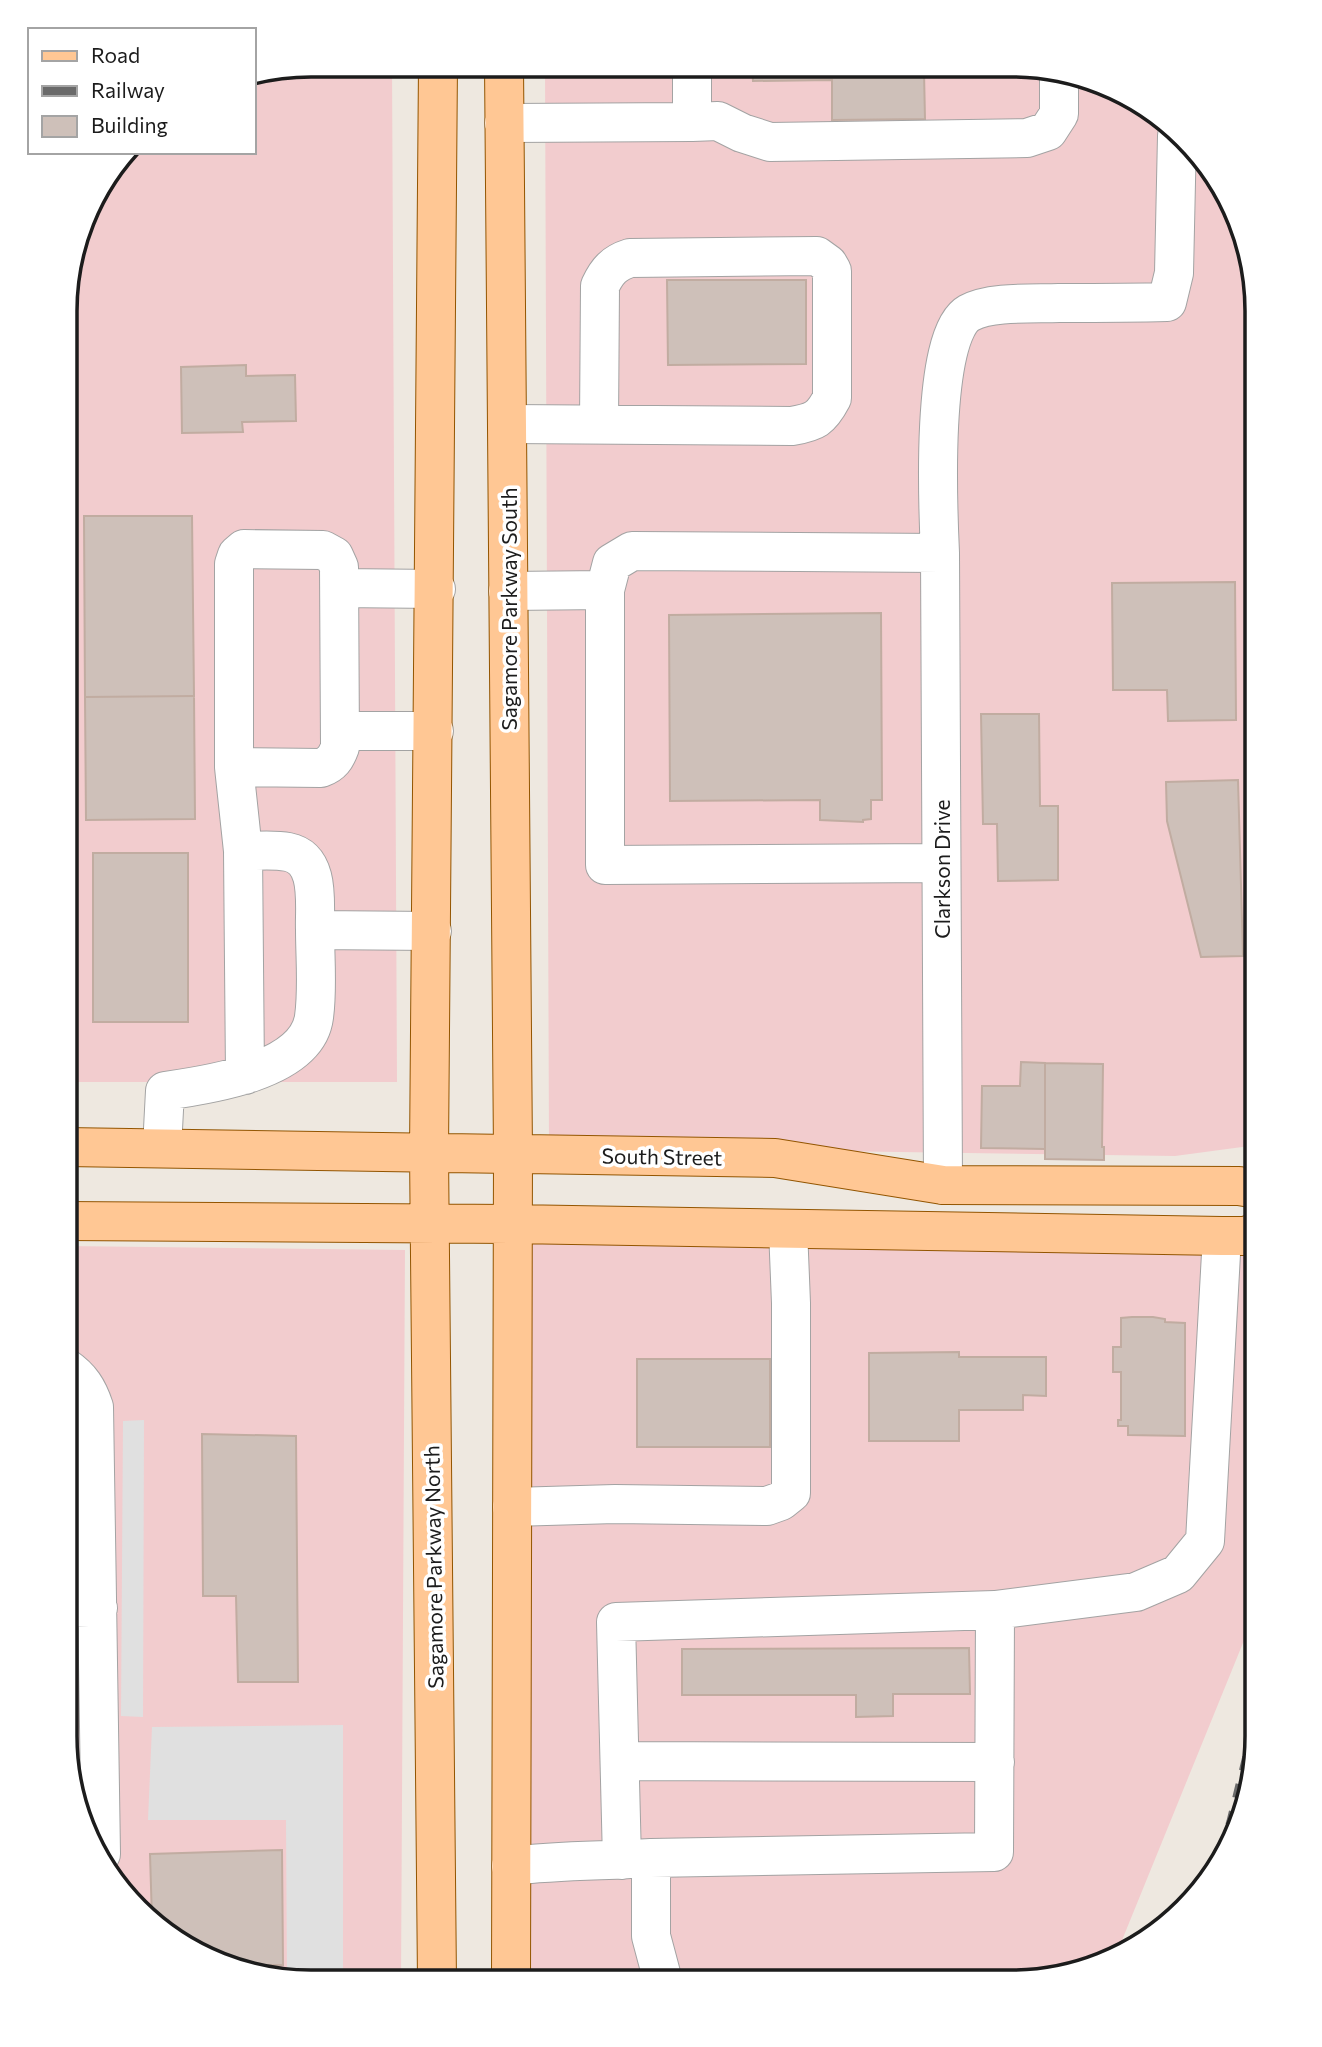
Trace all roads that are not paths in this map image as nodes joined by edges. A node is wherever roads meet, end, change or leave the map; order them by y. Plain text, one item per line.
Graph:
1 (438, 77) edge
2 (504, 77) edge
3 (692, 77) edge
4 (1059, 82) edge
5 (692, 122) junction
6 (504, 123) junction
7 (1177, 145) edge
8 (507, 424) junction
9 (599, 424) junction
10 (940, 553) junction
11 (340, 588) junction
12 (436, 589) junction
13 (605, 590) junction
14 (508, 591) junction
15 (340, 731) junction
16 (434, 731) junction
17 (234, 767) junction
18 (243, 851) junction
19 (941, 863) junction
20 (315, 930) junction
21 (432, 931) junction
22 (245, 1075) junction
23 (77, 1147) edge
24 (162, 1148) junction
25 (429, 1152) junction
26 (513, 1153) junction
27 (943, 1185) junction
28 (1244, 1187) edge
29 (77, 1221) edge
30 (430, 1223) junction
31 (513, 1224) junction
32 (788, 1229) junction
33 (1240, 1234) edge
34 (77, 1388) edge
35 (512, 1507) junction
36 (81, 1607) edge
37 (995, 1610) junction
38 (620, 1761) junction
39 (995, 1762) junction
40 (99, 1835) edge
41 (636, 1859) junction
42 (511, 1866) junction
43 (437, 1970) edge
44 (511, 1970) edge
45 (660, 1970) edge

1 - 12 main road
2 - 6 main road, Sagamore Parkway South
3 - 5 street
4 - 5 street
5 - 6 street
6 - 8 main road, Sagamore Parkway South
7 - 10 street, Clarkson Drive
8 - 9 street
8 - 14 main road, Sagamore Parkway South
9 - 9 street
10 - 13 street
10 - 19 street, Clarkson Drive
11 - 12 street
11 - 15 street
11 - 17 street
12 - 16 main road
13 - 14 street
13 - 19 street
14 - 26 main road, Sagamore Parkway South
15 - 16 street
15 - 17 street
16 - 21 main road
17 - 18 street
18 - 20 street
18 - 22 street
19 - 27 street, Clarkson Drive
20 - 21 street
20 - 22 street
21 - 25 main road
22 - 24 street
23 - 24 main road, South Street
24 - 25 main road, South Street
25 - 26 main road, South Street
25 - 30 main road, Sagamore Parkway North
26 - 27 main road, South Street
26 - 31 main road
27 - 28 main road, South Street
29 - 30 main road
30 - 31 main road
30 - 43 main road, Sagamore Parkway North
31 - 32 main road
31 - 35 main road
32 - 33 main road
32 - 35 street
33 - 37 street
34 - 36 street
35 - 42 main road
36 - 40 street
37 - 38 street
37 - 39 street
38 - 39 street
38 - 41 street
39 - 41 street
41 - 42 street
41 - 45 street
42 - 44 main road

